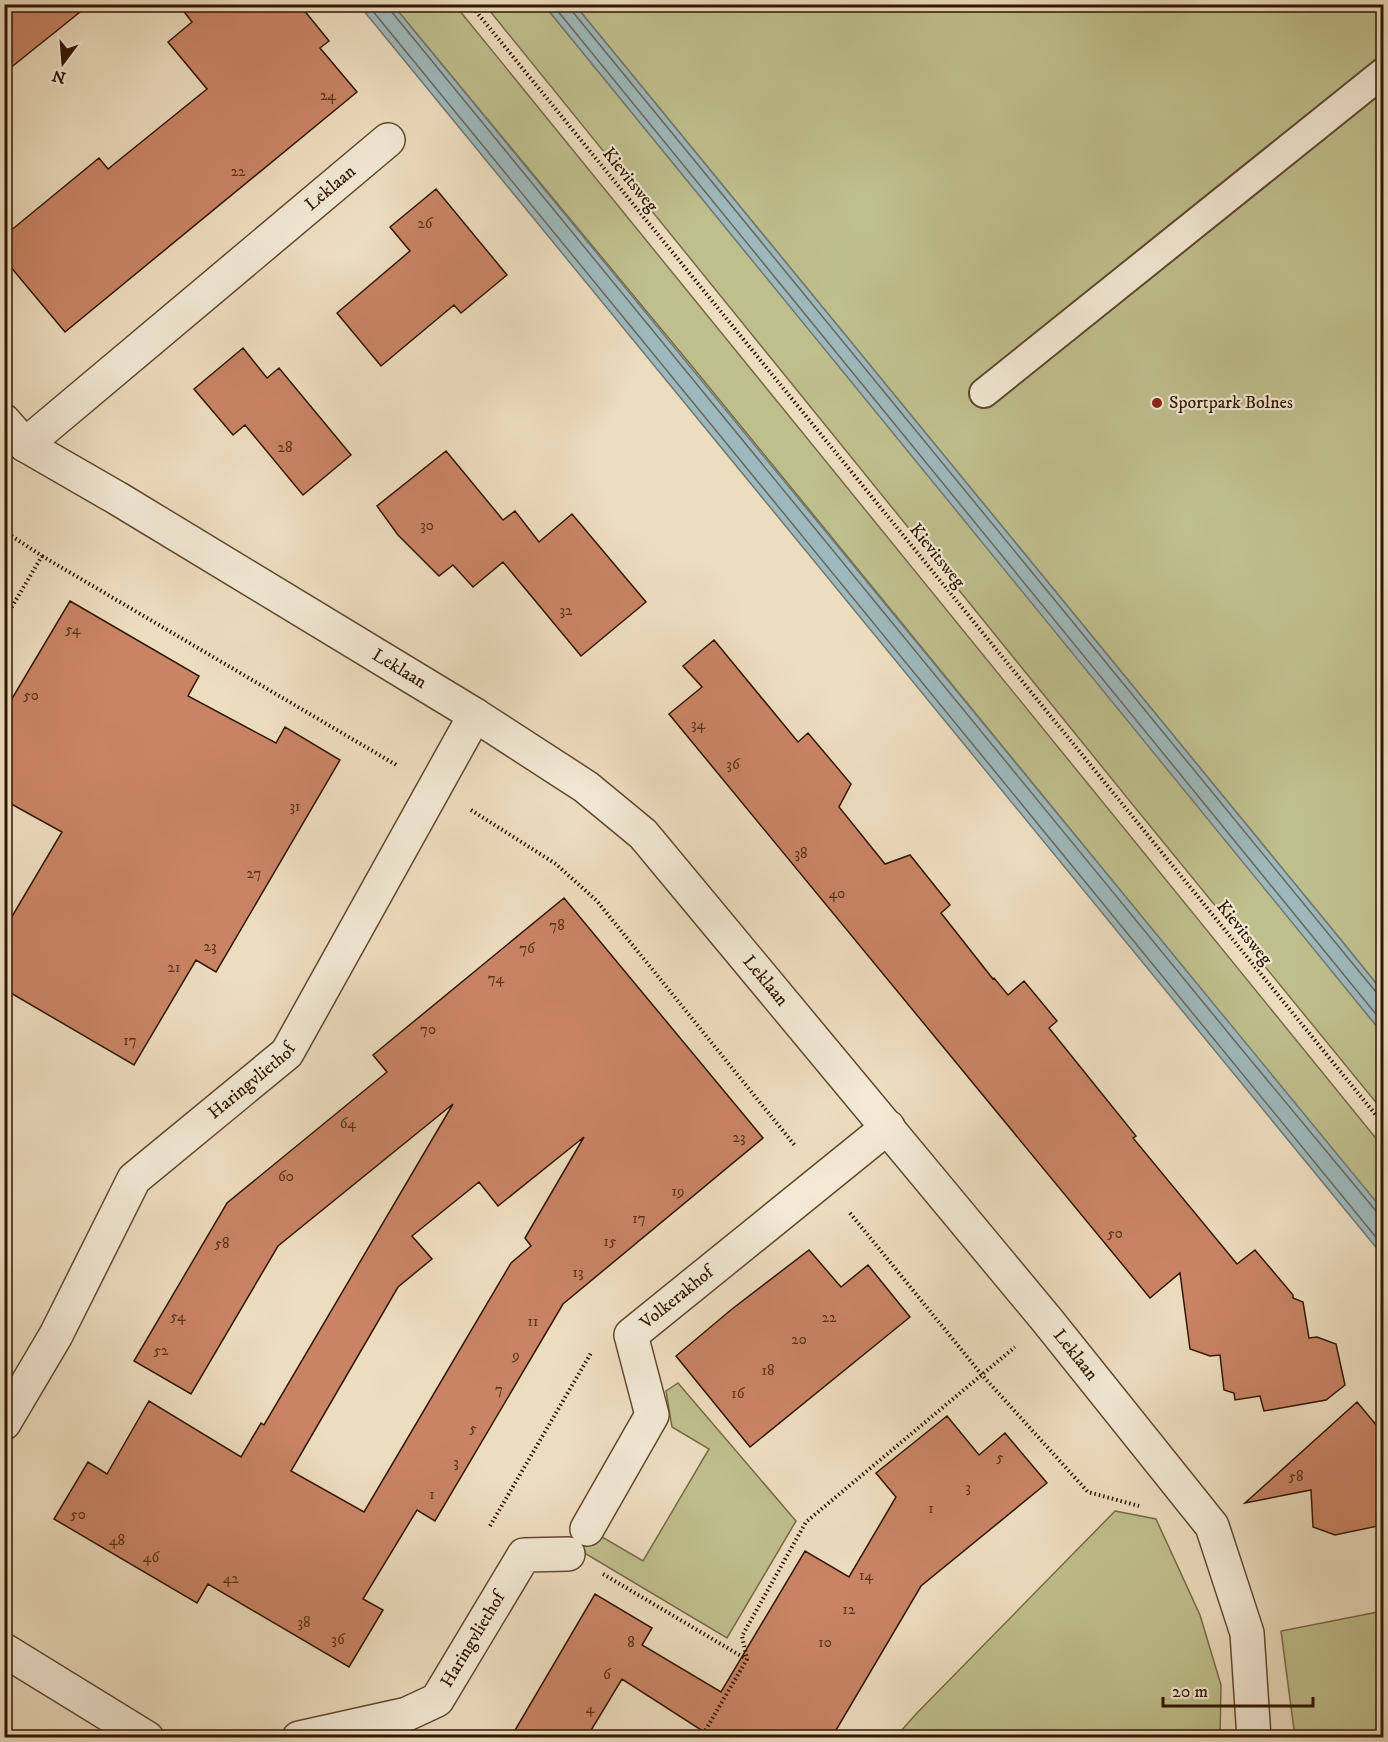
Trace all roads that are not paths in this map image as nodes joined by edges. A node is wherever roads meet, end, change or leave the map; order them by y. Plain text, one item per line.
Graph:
1 (1383, 72) edge
2 (388, 140) dead end
3 (984, 393) dead end
4 (15, 433) edge
5 (475, 715) junction
6 (888, 1127) junction
7 (4, 1424) edge
8 (587, 1528) dead end
9 (568, 1554) road end
10 (4, 1650) edge
11 (147, 1737) edge
12 (299, 1737) edge
13 (1254, 1737) edge

1 - 3 lane
2 - 4 street, Leklaan
4 - 5 street, Leklaan
5 - 6 street, Leklaan
5 - 7 street, Haringvliethof
6 - 8 street, Volkerakhof
6 - 13 street, Leklaan
9 - 12 street, Haringvliethof
10 - 11 street

